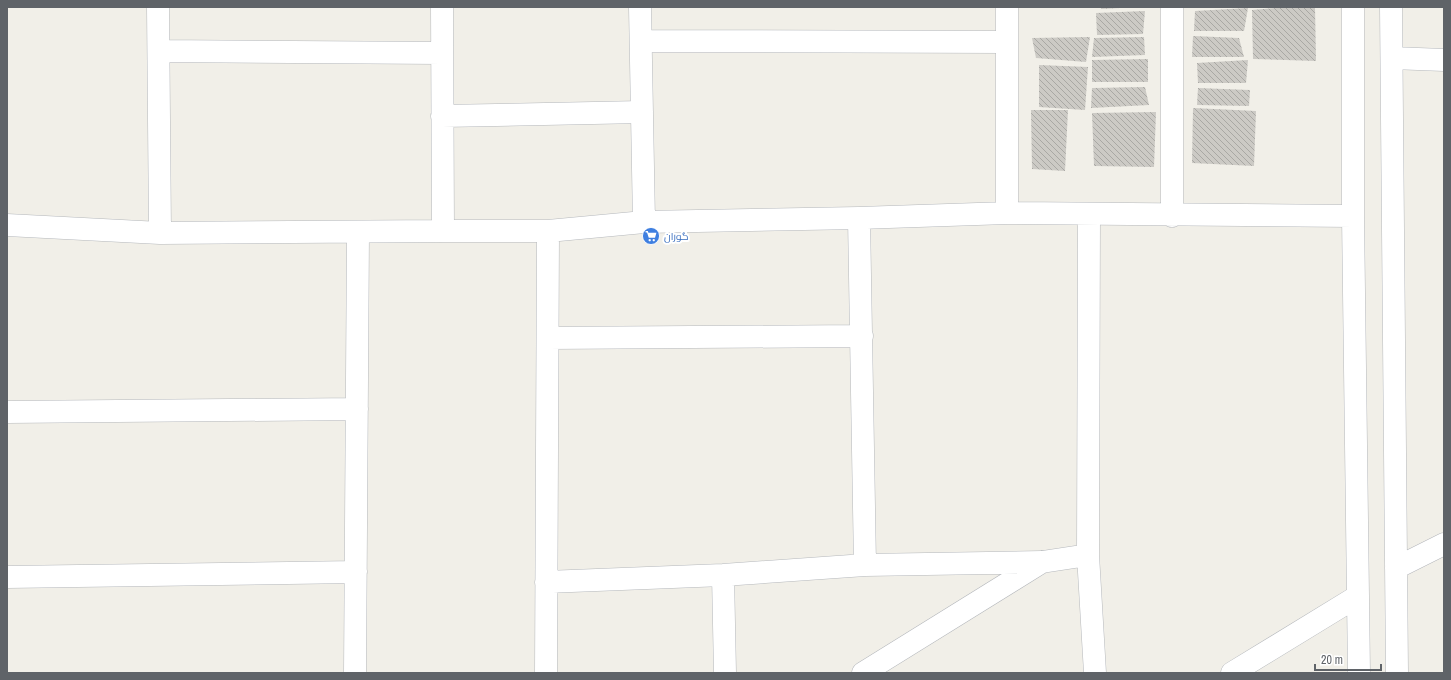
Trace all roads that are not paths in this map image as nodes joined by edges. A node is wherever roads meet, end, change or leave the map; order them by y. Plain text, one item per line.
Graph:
1 (158, 7) edge
2 (442, 7) edge
3 (640, 7) edge
4 (1007, 7) edge
5 (1172, 7) edge
6 (1352, 7) edge
7 (1391, 7) edge
8 (641, 41) junction
9 (1007, 42) junction
10 (159, 51) junction
11 (442, 53) junction
12 (1392, 58) junction
13 (1444, 60) edge
14 (642, 112) junction
15 (442, 116) junction
16 (1007, 213) junction
17 (1089, 214) junction
18 (1172, 216) junction
19 (1353, 216) junction
20 (859, 218) junction
21 (644, 222) junction
22 (7, 225) edge
23 (443, 231) junction
24 (548, 231) junction
25 (358, 232) junction
26 (160, 233) junction
27 (862, 336) junction
28 (548, 338) junction
29 (357, 410) junction
30 (7, 412) edge
31 (1444, 544) edge
32 (1088, 555) junction
33 (1042, 562) junction
34 (866, 565) junction
35 (1396, 568) junction
36 (356, 572) junction
37 (723, 575) junction
38 (7, 577) edge
39 (546, 582) junction
40 (1358, 596) junction
41 (355, 673) edge
42 (546, 673) edge
43 (725, 673) edge
44 (863, 673) edge
45 (1095, 673) edge
46 (1232, 673) edge
47 (1359, 673) edge
48 (1397, 673) edge

1 - 10 street
2 - 11 street
3 - 8 street
4 - 9 street
5 - 18 street
6 - 19 street
7 - 12 street
8 - 9 street
8 - 14 street
9 - 16 street
10 - 11 street
10 - 26 street
11 - 15 street
12 - 13 street
12 - 35 street
14 - 15 street
14 - 21 street
15 - 23 street
16 - 17 street
16 - 20 street
17 - 18 street
17 - 32 street
18 - 19 street
19 - 40 street
20 - 21 street
20 - 27 street
21 - 24 street
22 - 26 street
23 - 24 street
23 - 25 street
24 - 28 street
25 - 26 street
25 - 29 street
27 - 28 street
27 - 34 street
28 - 39 street
29 - 30 street
29 - 36 street
31 - 35 street
32 - 33 street
32 - 45 street
33 - 34 street
33 - 44 street
34 - 37 street
35 - 48 street
36 - 38 street
36 - 41 street
37 - 39 street
37 - 43 street
39 - 42 street
40 - 46 street
40 - 47 street

